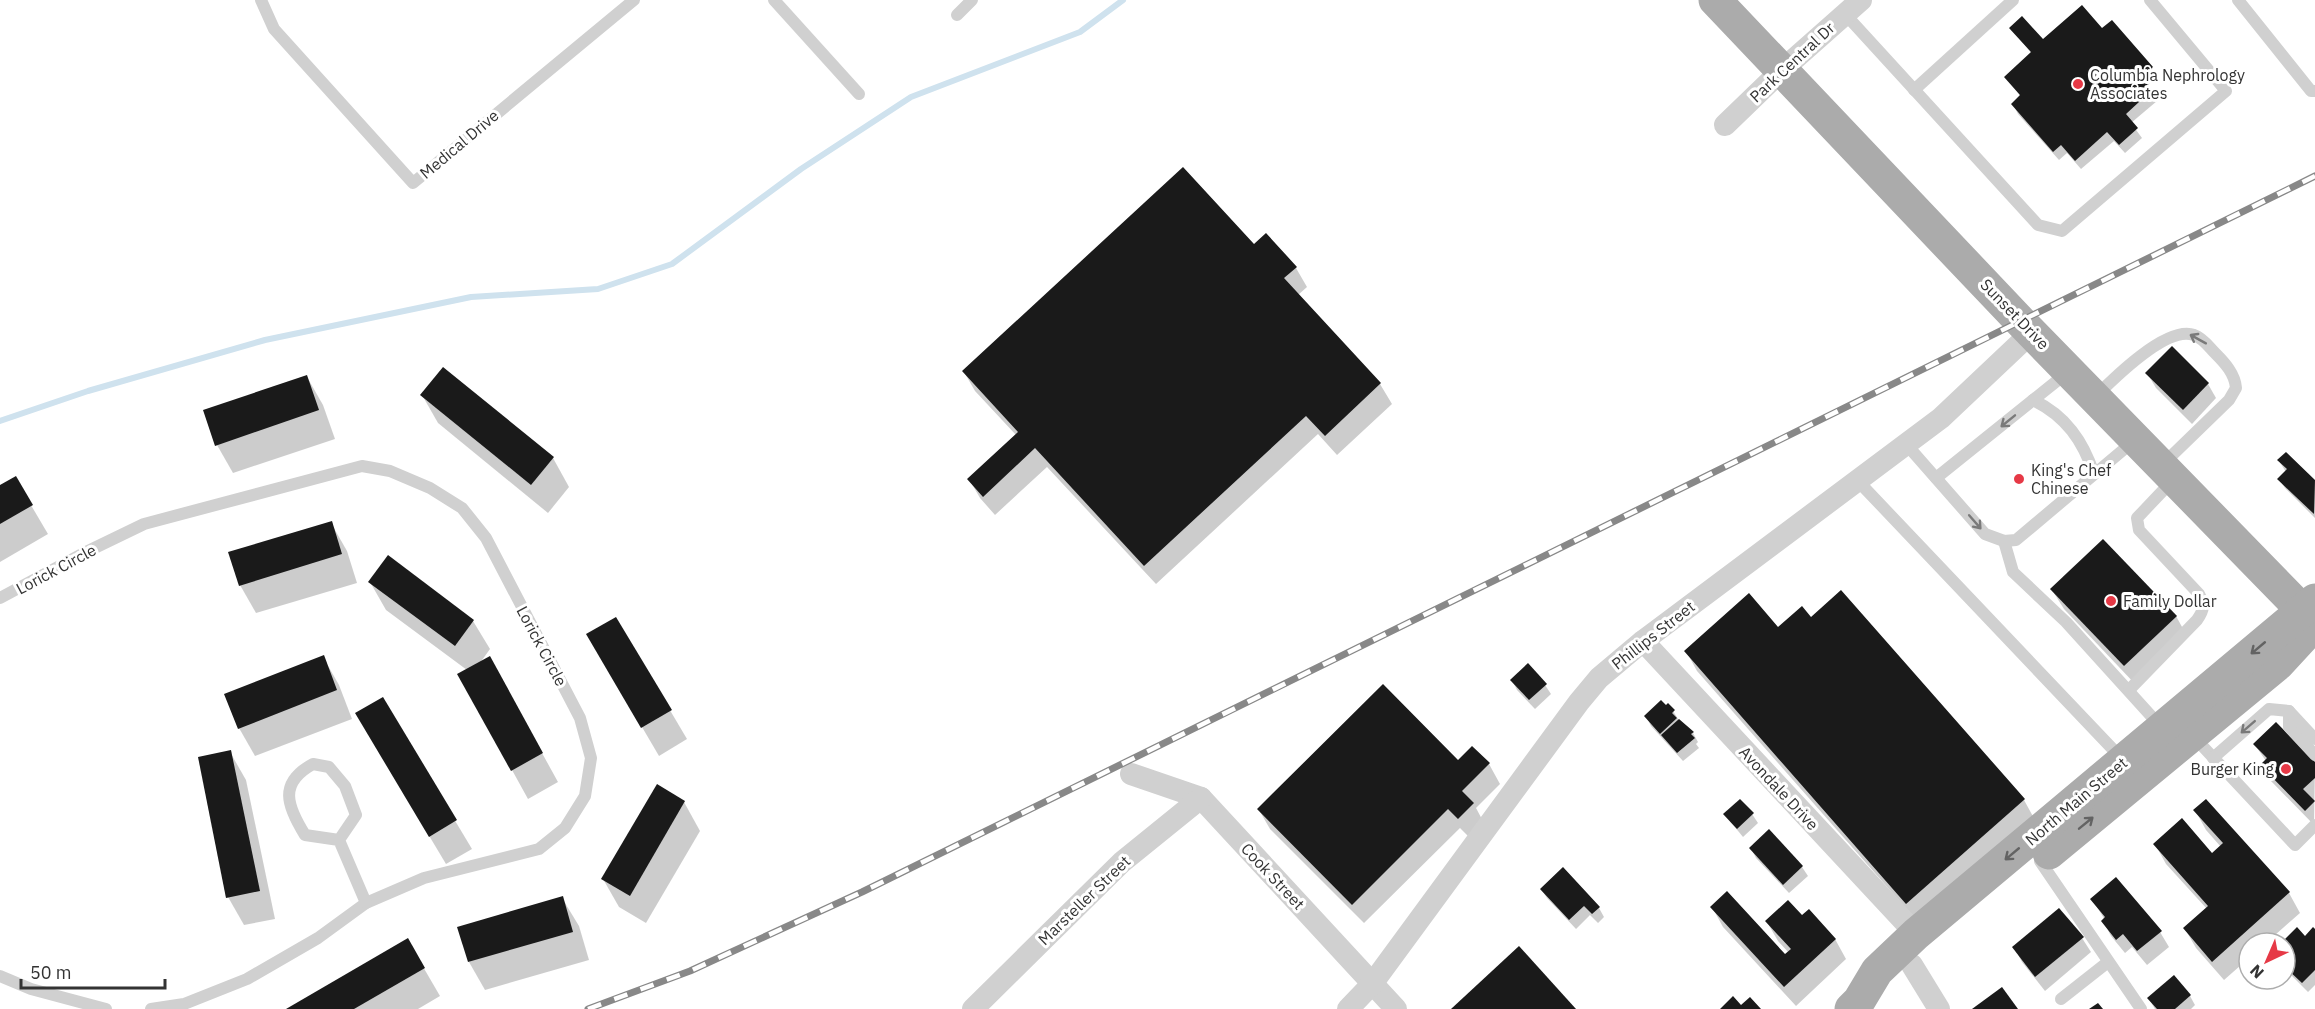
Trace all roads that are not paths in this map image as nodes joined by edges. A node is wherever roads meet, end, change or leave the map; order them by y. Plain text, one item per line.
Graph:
1 (261, 0) edge
2 (634, 0) edge
3 (774, 0) edge
4 (972, 0) edge
5 (1715, 0) edge
6 (2013, 0) edge
7 (2150, 0) edge
8 (2238, 0) edge
9 (1853, 7) edge
10 (957, 15) dead end
11 (1782, 70) junction
12 (1914, 90) junction
13 (2315, 91) edge
14 (859, 94) dead end
15 (1725, 124) dead end
16 (2032, 332) junction
17 (2070, 371) junction
18 (2095, 397) junction
19 (2033, 400) junction
20 (2136, 439) junction
21 (1906, 444) junction
22 (2168, 472) junction
23 (2094, 474) junction
24 (1936, 478) junction
25 (1857, 480) junction
26 (2004, 541) junction
27 (0, 598) edge
28 (2312, 618) edge
29 (1643, 641) junction
30 (2129, 690) junction
31 (2289, 711) junction
32 (2315, 739) edge
33 (2189, 740) junction
34 (2315, 754) edge
35 (2123, 761) junction
36 (1131, 774) dead end
37 (1201, 798) junction
38 (2314, 823) edge
39 (339, 840) junction
40 (2040, 861) junction
41 (366, 903) junction
42 (1914, 950) junction
43 (2108, 962) junction
44 (0, 976) edge
45 (1372, 984) junction
46 (2061, 999) dead end
47 (1855, 1005) edge
48 (106, 1009) edge
49 (151, 1009) edge
50 (972, 1009) edge
51 (1348, 1009) edge
52 (1396, 1009) edge
53 (1939, 1009) edge
54 (2141, 1009) edge

1 - 2 lane, Medical Drive
3 - 14 lane
4 - 10 lane
5 - 11 main road, Sunset Drive
6 - 12 lane
7 - 12 lane
8 - 13 lane
9 - 11 street, Park Central Dr
9 - 12 lane
11 - 15 street, Park Central Dr
11 - 16 main road, Sunset Drive
16 - 17 main road, Sunset Drive
16 - 21 street, Phillips Street
17 - 18 main road, Sunset Drive
17 - 19 lane
18 - 20 main road, Sunset Drive
22 -> 18 lane
19 - 23 lane
19 -> 24 lane
20 - 22 main road, Sunset Drive
20 - 23 lane
21 - 24 lane
21 - 25 street, Phillips Street
22 - 28 main road, Sunset Drive
22 - 30 lane
23 - 26 lane
24 -> 26 lane
25 - 29 street, Phillips Street
25 - 35 lane
26 - 30 lane
27 - 41 lane, Lorick Circle
28 - 33 main road, North Main Street
29 - 42 street, Avondale Drive
29 - 45 street, Phillips Street
30 - 33 lane
31 - 32 lane
31 -> 33 lane
31 - 34 lane
33 - 35 main road, North Main Street
33 - 38 lane
40 -> 33 main road, North Main Street
35 -> 42 main road, North Main Street
36 - 37 street, Cook Street
37 - 45 street, Cook Street
37 - 50 street, Marsteller Street
39 - 39 lane
39 - 41 lane
40 - 42 main road, North Main Street
40 - 43 lane
41 - 49 lane, Lorick Circle
42 - 47 main road, North Main Street
42 - 53 street, Avondale Drive
43 - 46 lane
43 - 54 lane
44 - 48 lane
45 - 51 street, Phillips Street
45 - 52 street, Cook Street

